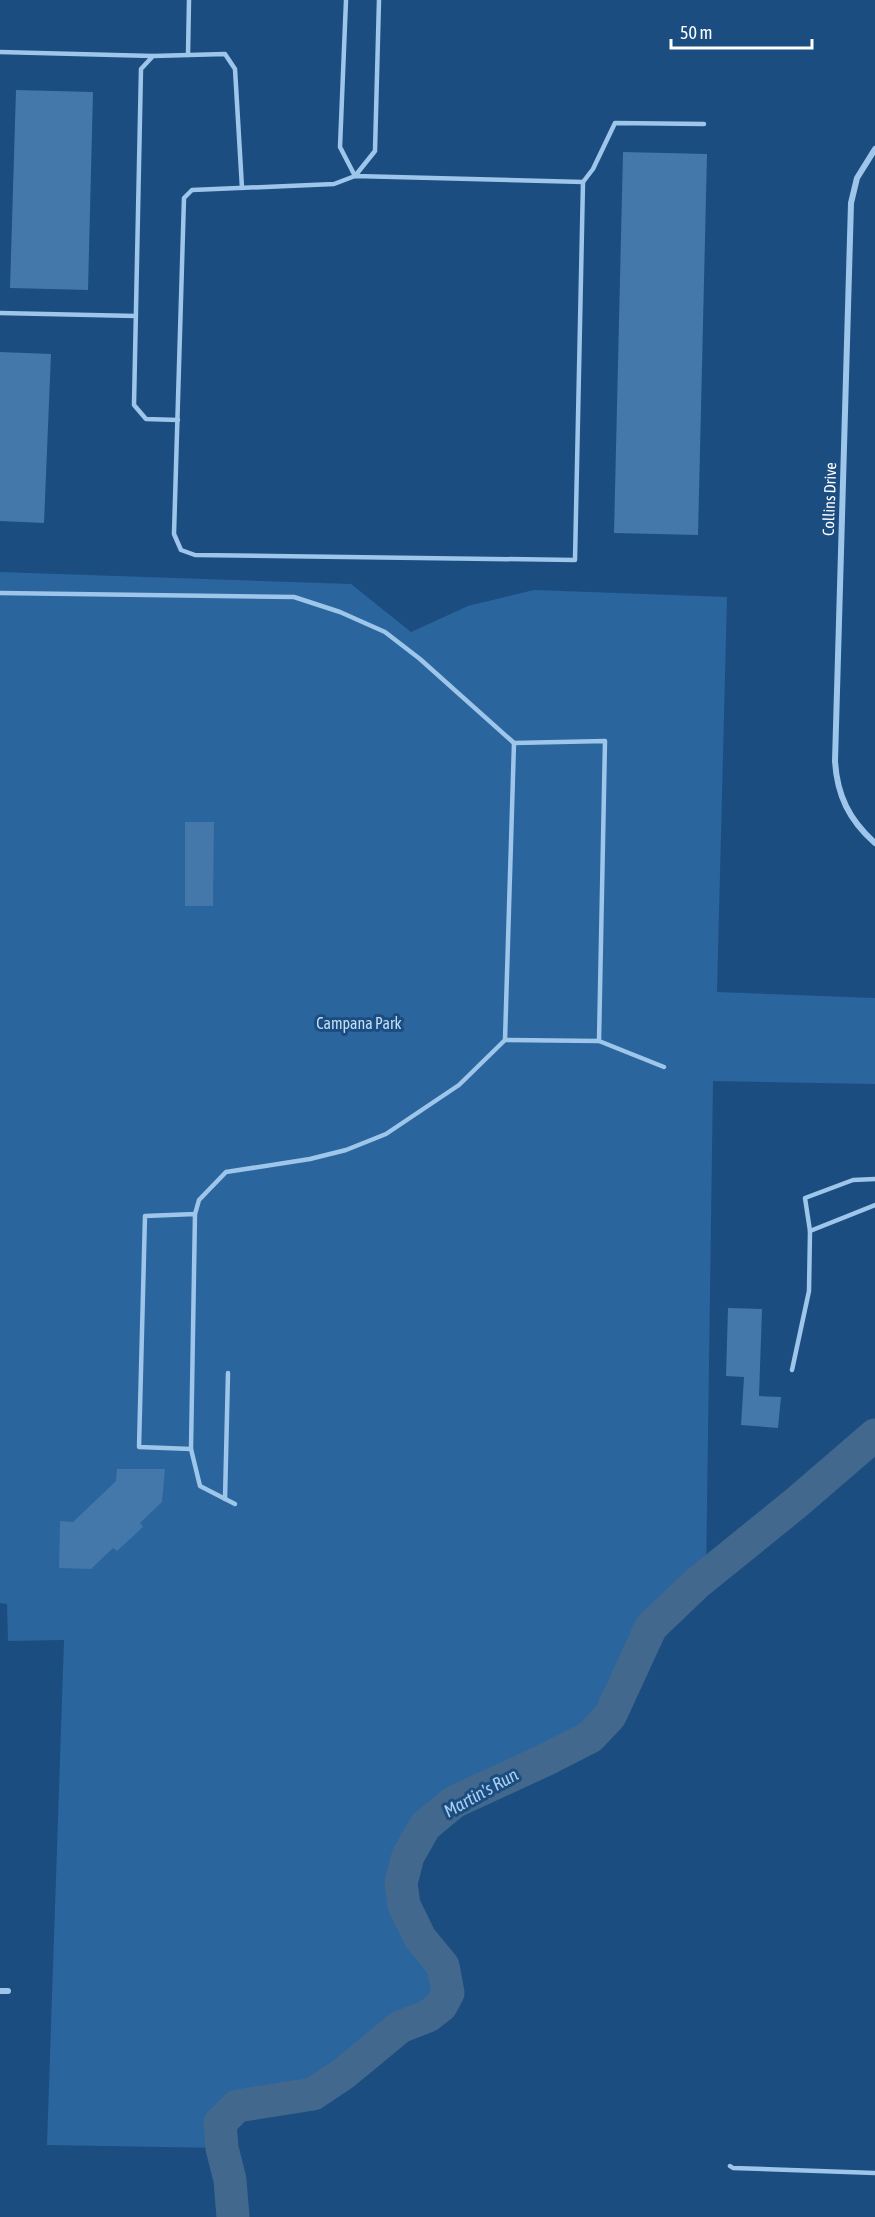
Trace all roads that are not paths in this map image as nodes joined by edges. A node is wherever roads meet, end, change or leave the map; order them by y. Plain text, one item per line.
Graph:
1 (189, 0) edge
2 (345, 0) edge
3 (379, 0) edge
4 (0, 52) edge
5 (188, 55) junction
6 (153, 56) junction
7 (704, 124) dead end
8 (875, 149) edge
9 (355, 176) junction
10 (583, 182) junction
11 (242, 188) junction
12 (0, 313) edge
13 (136, 316) junction
14 (178, 420) junction
15 (0, 593) edge
16 (514, 743) junction
17 (875, 843) edge
18 (505, 1040) junction
19 (599, 1041) junction
20 (664, 1067) dead end
21 (875, 1179) edge
22 (875, 1205) edge
23 (195, 1214) junction
24 (810, 1231) junction
25 (792, 1370) dead end
26 (228, 1373) dead end
27 (191, 1449) junction
28 (225, 1499) junction
29 (235, 1504) dead end
30 (0, 1991) edge
31 (8, 1991) dead end
32 (730, 2166) dead end
33 (875, 2173) edge

1 - 5 lane
2 - 9 lane
3 - 9 lane
4 - 6 lane
5 - 6 lane
5 - 11 lane
6 - 13 lane
7 - 10 lane
8 - 17 street, Collins Drive
9 - 10 lane
9 - 11 lane
10 - 14 lane
11 - 14 lane
12 - 13 lane
13 - 14 lane
15 - 16 lane
16 - 18 lane
16 - 19 lane
18 - 19 lane
18 - 23 lane
19 - 20 lane
21 - 24 lane
22 - 24 lane
23 - 27 lane
23 - 27 lane
24 - 25 lane
26 - 28 lane
27 - 28 lane
28 - 29 lane
30 - 31 street
32 - 33 lane

